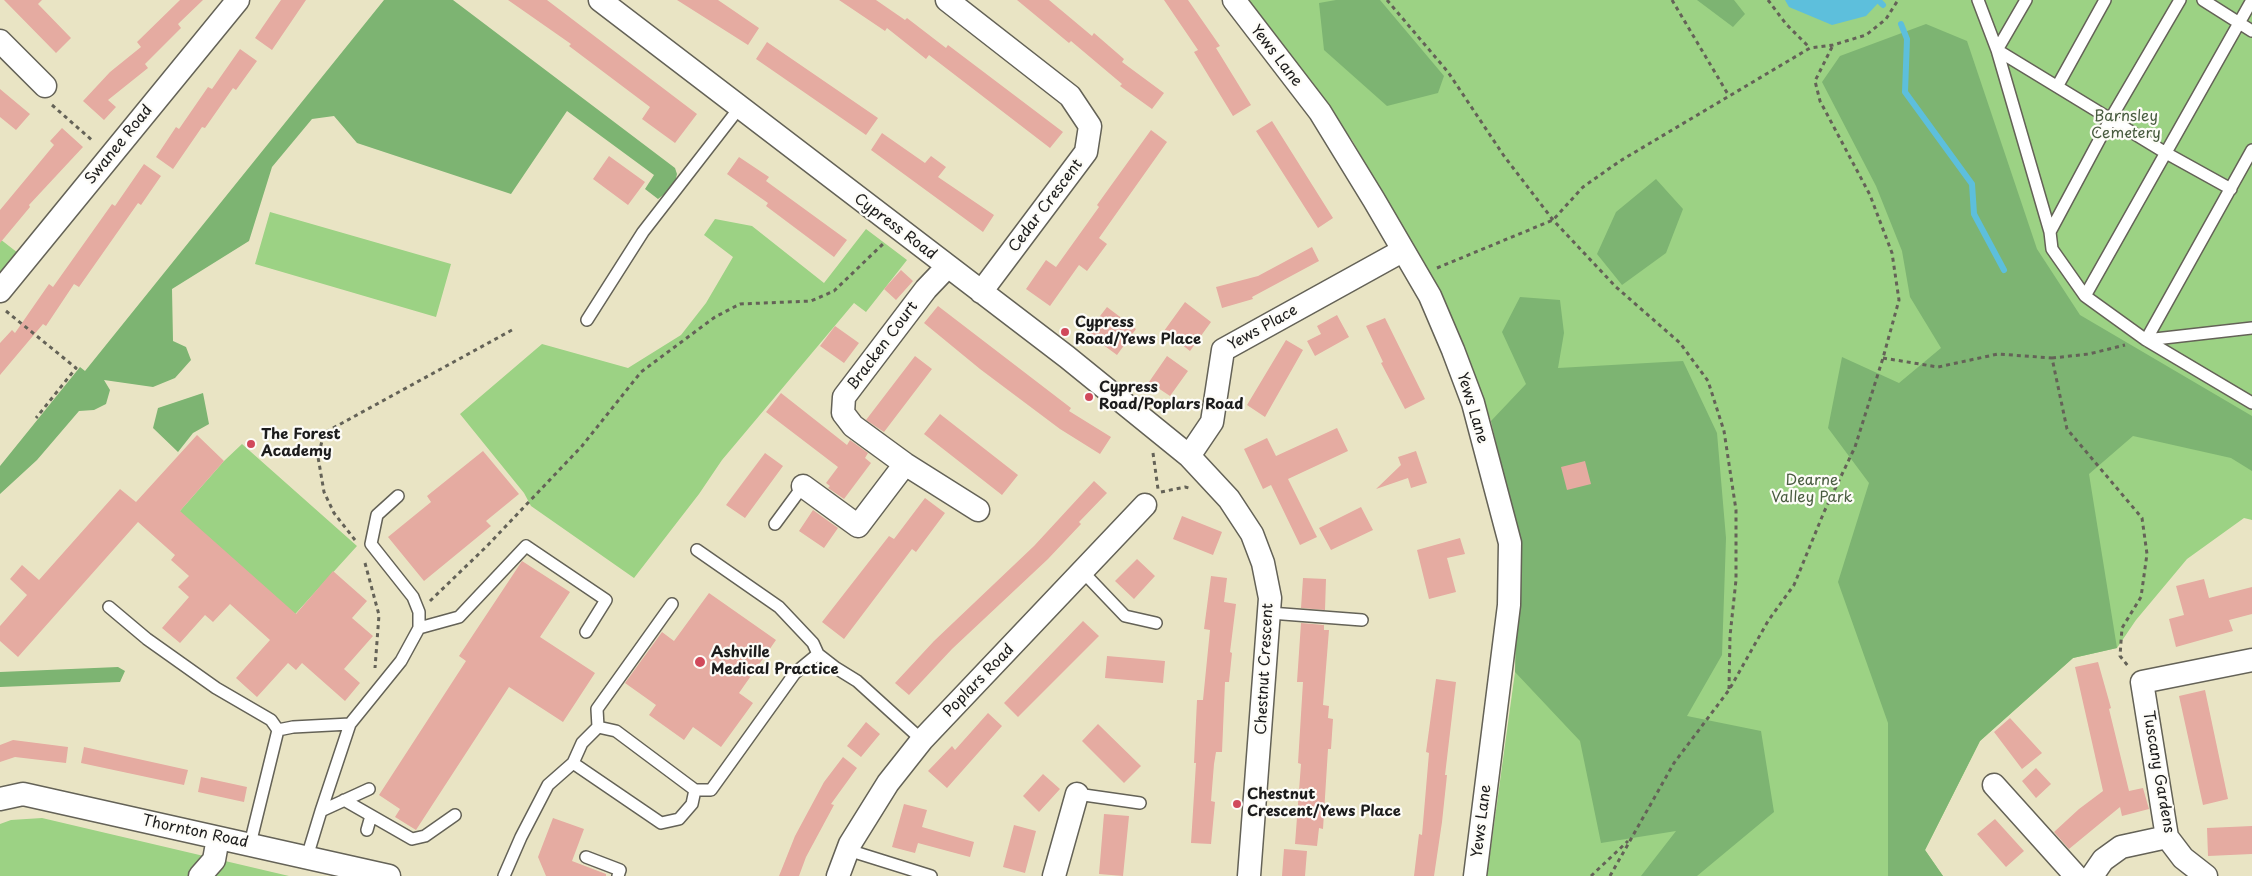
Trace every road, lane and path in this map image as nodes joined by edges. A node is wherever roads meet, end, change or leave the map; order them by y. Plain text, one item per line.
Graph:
1 (238, 0) edge
2 (600, 0) edge
3 (947, 0) edge
4 (1234, 0) edge
5 (1387, 0) edge
6 (1672, 0) edge
7 (1768, 0) edge
8 (1898, 0) edge
9 (1978, 0) edge
10 (2026, 0) edge
11 (2105, 0) edge
12 (2180, 0) edge
13 (2203, 0) edge
14 (2252, 0) edge
15 (2239, 23) junction
16 (2252, 31) edge
17 (0, 41) edge
18 (1833, 45) junction
19 (1810, 48) junction
20 (1997, 50) junction
21 (2058, 85) junction
22 (45, 86) joint
23 (1729, 96) junction
24 (740, 107) junction
25 (2110, 118) junction
26 (2252, 150) edge
27 (2166, 153) junction
28 (110, 155) junction
29 (2231, 189) junction
30 (1554, 220) junction
31 (898, 230) junction
32 (2050, 232) junction
33 (1402, 251) junction
34 (947, 267) junction
35 (1419, 276) junction
36 (0, 290) edge
37 (981, 292) junction
38 (2085, 296) junction
39 (0, 306) edge
40 (587, 320) dead end
41 (2252, 328) edge
42 (512, 330) dead end
43 (2146, 340) junction
44 (1883, 358) junction
45 (2052, 358) junction
46 (2252, 403) edge
47 (36, 418) dead end
48 (1149, 424) junction
49 (1189, 456) junction
50 (905, 464) junction
51 (803, 486) joint
52 (398, 496) dead end
53 (1152, 499) joint
54 (978, 510) dead end
55 (775, 524) dead end
56 (360, 546) dead end
57 (697, 550) dead end
58 (362, 554) dead end
59 (1083, 572) junction
60 (672, 604) dead end
61 (109, 607) dead end
62 (419, 612) junction
63 (1270, 613) junction
64 (1362, 620) dead end
65 (1156, 623) dead end
66 (419, 628) junction
67 (586, 632) dead end
68 (818, 654) junction
69 (2252, 660) edge
70 (387, 680) junction
71 (2142, 682) junction
72 (1729, 690) junction
73 (350, 724) junction
74 (598, 727) junction
75 (278, 730) junction
76 (922, 740) junction
77 (572, 763) junction
78 (1994, 785) dead end
79 (369, 789) dead end
80 (696, 790) junction
81 (1077, 794) joint
82 (0, 799) edge
83 (344, 800) junction
84 (1140, 803) dead end
85 (321, 811) junction
86 (455, 815) dead end
87 (371, 816) junction
88 (367, 830) dead end
89 (2167, 837) junction
90 (218, 838) junction
91 (1631, 838) junction
92 (250, 844) junction
93 (848, 850) junction
94 (586, 856) dead end
95 (307, 857) junction
96 (200, 876) edge
97 (390, 876) edge
98 (504, 876) edge
99 (618, 876) edge
100 (838, 876) edge
101 (931, 876) edge
102 (1054, 876) edge
103 (1249, 876) edge
104 (1475, 876) edge
105 (1592, 876) edge
106 (1610, 876) edge
107 (2076, 876) edge
108 (2092, 876) edge
109 (2206, 876) edge

1 - 28 street, Swanee Road
2 - 24 street, Cypress Road
3 - 37 street, Cedar Crescent
4 - 33 street, Yews Lane
5 - 30 path
6 - 23 path
7 - 19 path
8 - 18 path
9 - 20 lane
10 - 20 lane
11 - 21 lane
12 - 25 lane
13 - 15 lane
14 - 15 lane
15 - 16 lane
15 - 27 lane
17 - 22 street
18 - 19 path
18 - 44 path
19 - 23 path
20 - 21 lane
20 - 32 lane
21 - 25 lane
22 - 28 path
23 - 30 path
24 - 31 street, Cypress Road
24 - 40 lane
25 - 27 lane
25 - 32 lane
26 - 29 lane
27 - 29 lane
27 - 38 lane
28 - 36 street, Swanee Road
29 - 43 lane
30 - 35 path
30 - 72 path
31 - 34 street, Cypress Road
31 - 62 path
32 - 38 lane
33 - 35 street, Yews Lane
33 - 49 street, Yews Place
34 - 37 street, Cypress Road
34 - 50 street, Bracken Court
35 - 104 street, Yews Lane
37 - 48 street, Cypress Road
38 - 43 lane
39 - 47 path
41 - 43 lane
42 - 56 path
43 - 45 path
43 - 46 lane
44 - 45 path
44 - 72 path
45 - 71 path
48 - 49 street, Cypress Road
48 - 53 path
49 - 63 street, Chestnut Crescent
50 - 51 street
50 - 54 street, Bracken Court
51 - 55 lane
52 - 62 lane
53 - 59 street, Poplars Road
57 - 68 lane
58 - 70 path
59 - 65 lane
59 - 76 street, Poplars Road
60 - 74 lane
61 - 75 lane
62 - 66 lane
63 - 64 lane
63 - 103 street, Chestnut Crescent
66 - 67 lane
66 - 70 lane
68 - 76 lane
68 - 80 lane
69 - 71 street
70 - 73 lane
71 - 89 street, Tuscany Gardens
72 - 91 path
73 - 75 lane
73 - 85 lane
74 - 77 lane
74 - 80 lane
75 - 92 lane
76 - 93 street, Poplars Road
77 - 80 lane
77 - 98 lane
78 - 107 street
79 - 83 lane
81 - 84 lane
81 - 102 street
82 - 90 street, Thornton Road
83 - 85 lane
83 - 87 lane
85 - 95 lane
86 - 87 lane
87 - 88 lane
89 - 108 street
89 - 109 street, Tuscany Gardens
90 - 92 street, Thornton Road
90 - 96 street
91 - 105 path
91 - 106 path
92 - 95 street, Thornton Road
93 - 100 street, Poplars Road
93 - 101 lane
94 - 99 lane
95 - 97 street, Thornton Road

